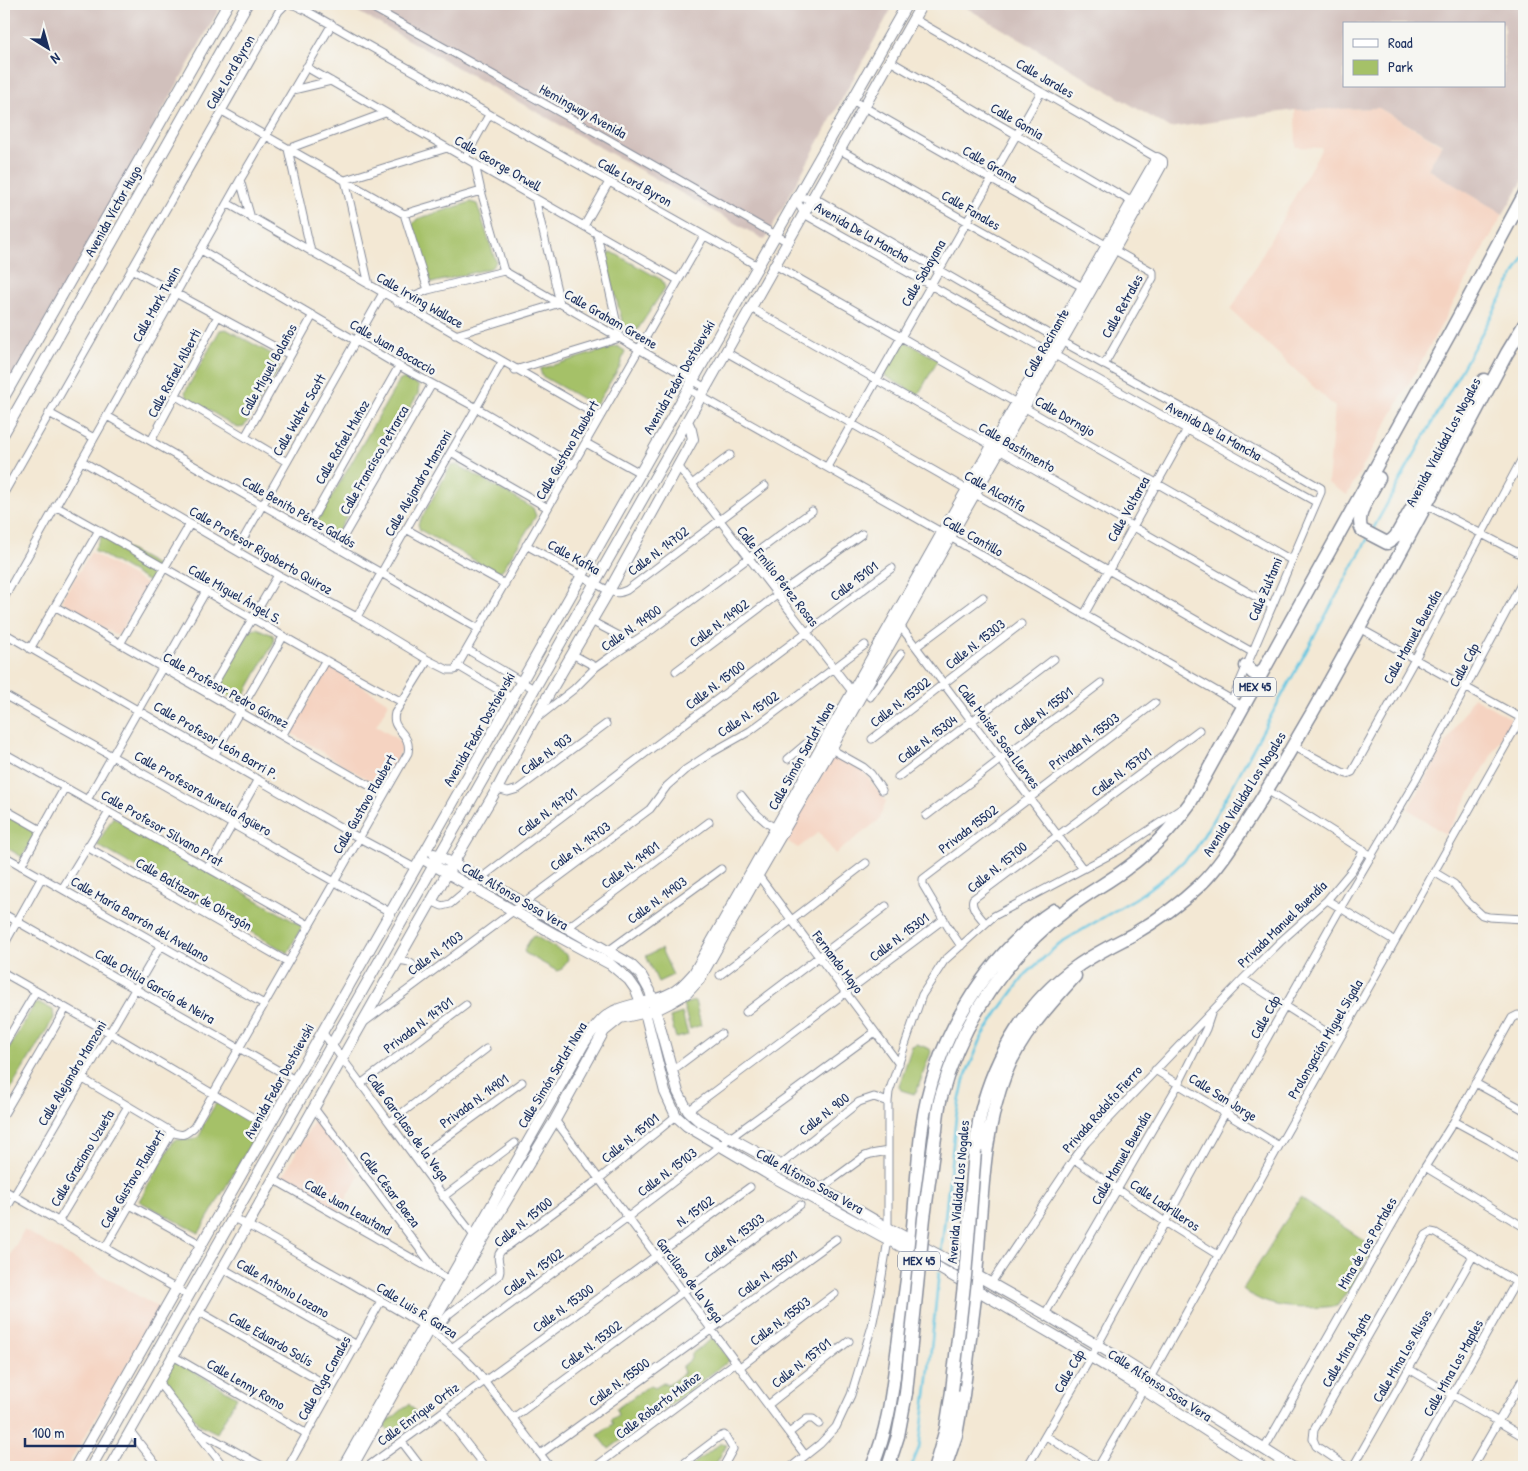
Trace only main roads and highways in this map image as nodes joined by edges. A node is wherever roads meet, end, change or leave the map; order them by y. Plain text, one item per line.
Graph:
1 (228, 4) edge
2 (247, 4) edge
3 (907, 4) edge
4 (922, 4) edge
5 (1159, 160) road end
6 (1524, 195) edge
7 (1524, 327) edge
8 (1450, 333) junction
9 (1507, 354) junction
10 (4, 397) edge
11 (687, 421) junction
12 (4, 433) edge
13 (946, 535) joint
14 (898, 623) junction
15 (1246, 666) road end
16 (1261, 674) junction
17 (855, 697) junction
18 (780, 830) junction
19 (423, 854) junction
20 (437, 861) junction
21 (453, 863) junction
22 (448, 873) junction
23 (1071, 906) junction
24 (1091, 957) junction
25 (653, 999) junction
26 (644, 1007) junction
27 (656, 1010) junction
28 (914, 1247) junction
29 (976, 1275) junction
30 (976, 1289) junction
31 (1032, 1308) junction
32 (1026, 1319) junction
33 (429, 1329) junction
34 (1264, 1449) junction
35 (1257, 1466) edge
36 (75, 1467) edge
37 (91, 1467) edge
38 (110, 1467) edge
39 (343, 1467) edge
40 (352, 1467) edge
41 (872, 1467) edge
42 (888, 1467) edge
43 (935, 1467) edge
44 (945, 1467) edge
45 (1292, 1467) edge

1 - 10 main road, Avenida Víctor Hugo
2 - 12 main road, Avenida Víctor Hugo
3 - 19 main road, Avenida Fedor Dostoievski
4 - 11 main road, Avenida Fedor Dostoievski
5 - 13 main road, Calle Rocinante
6 - 8 highway, Avenida Vialidad Los Nogales / MEX 45
7 - 9 highway, Avenida Vialidad Los Nogales
8 - 9 highway
8 - 16 highway, Avenida Vialidad Los Nogales / MEX 45
9 - 24 highway, Avenida Vialidad Los Nogales
11 - 20 main road, Avenida Fedor Dostoievski
11 - 21 main road
13 - 14 main road, Calle Simón Sarlat Nava
14 - 17 main road, Calle Simón Sarlat Nava
14 - 17 main road, Calle Simón Sarlat Nava
15 - 16 highway
16 - 23 highway, Avenida Vialidad Los Nogales / MEX 45
17 - 18 main road, Calle Simón Sarlat Nava
17 - 18 main road, Calle Simón Sarlat Nava
18 - 25 main road, Calle Simón Sarlat Nava
18 - 27 main road, Calle Simón Sarlat Nava
19 - 20 main road, Calle Alfonso Sosa Vera
19 - 36 main road, Avenida Fedor Dostoievski
20 - 21 main road, Calle Alfonso Sosa Vera
20 - 22 main road, Calle Alfonso Sosa Vera
20 - 37 main road, Avenida Fedor Dostoievski
21 - 22 main road
21 - 25 main road, Calle Alfonso Sosa Vera
22 - 26 main road, Calle Alfonso Sosa Vera
22 - 38 main road
23 - 28 highway
23 - 42 highway, Avenida Vialidad Los Nogales / MEX 45, bridge
24 - 29 highway
24 - 43 highway, Avenida Vialidad Los Nogales, bridge
25 - 26 main road, Calle Simón Sarlat Nava
25 - 27 main road, Calle Alfonso Sosa Vera
26 - 27 main road, Calle Simón Sarlat Nava
26 - 28 main road, Calle Alfonso Sosa Vera
26 - 33 main road, Calle Simón Sarlat Nava
26 - 33 main road, Calle Simón Sarlat Nava
27 - 28 main road, Calle Alfonso Sosa Vera
28 - 29 main road, Calle Alfonso Sosa Vera, bridge
28 - 30 main road, Calle Alfonso Sosa Vera, bridge
28 - 41 highway
29 - 30 highway
29 - 31 main road, Calle Alfonso Sosa Vera
30 - 32 main road, Calle Alfonso Sosa Vera
30 - 44 highway
31 - 32 main road
31 - 34 main road, Calle Alfonso Sosa Vera
32 - 35 main road, Calle Alfonso Sosa Vera
33 - 39 main road, Calle Simón Sarlat Nava
33 - 40 main road, Calle Simón Sarlat Nava
34 - 35 main road
34 - 45 main road, Calle Alfonso Sosa Vera

